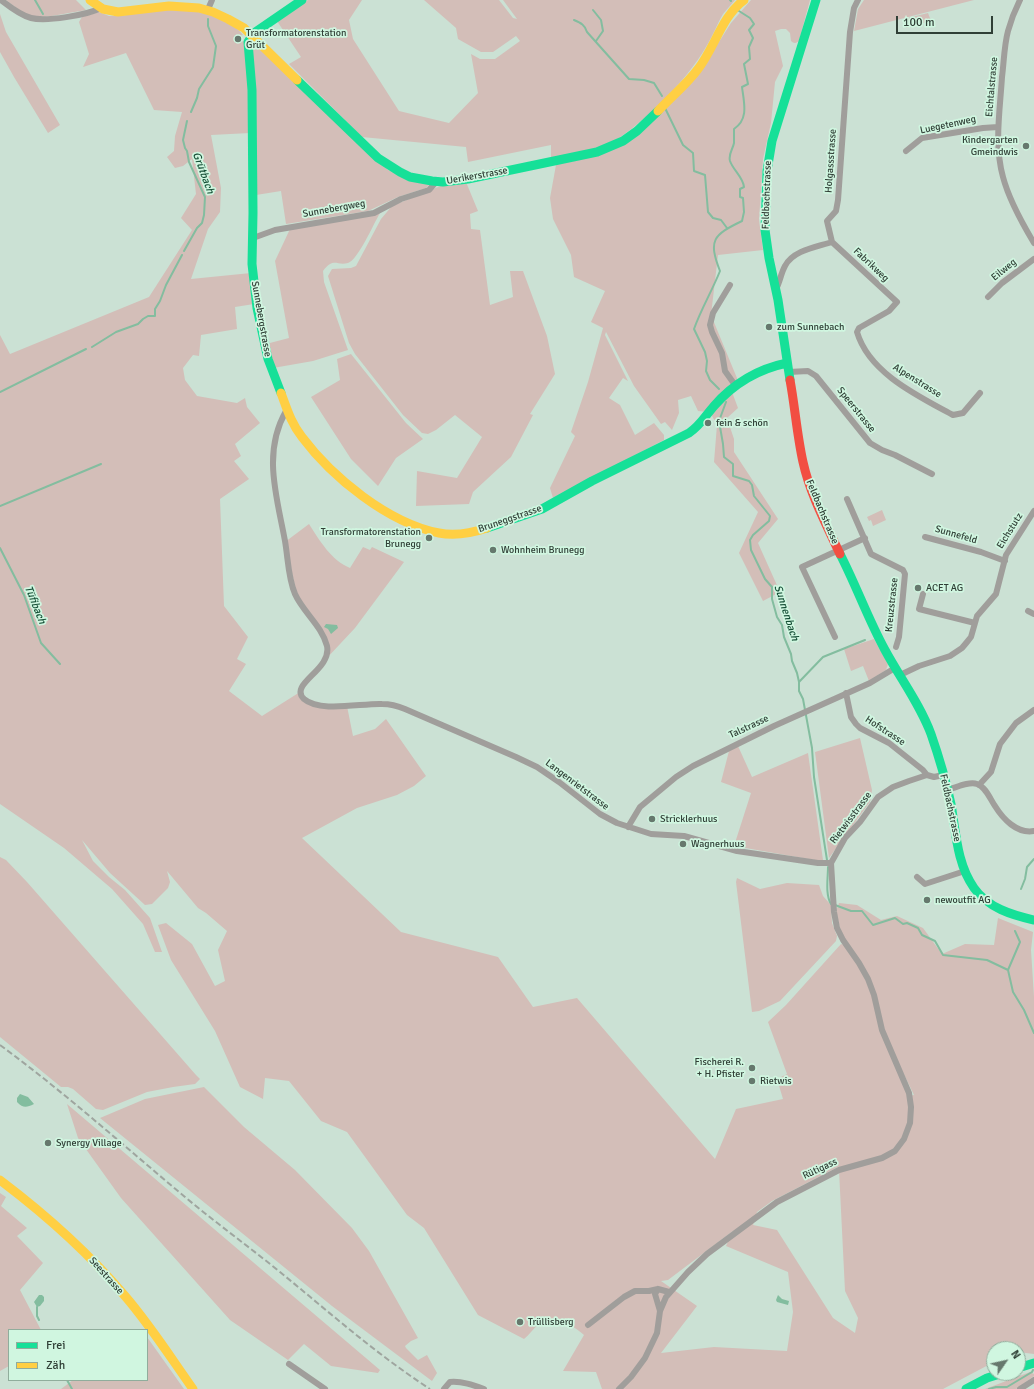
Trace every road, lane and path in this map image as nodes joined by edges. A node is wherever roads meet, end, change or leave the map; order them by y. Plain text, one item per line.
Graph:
1 (2, 0) edge
2 (90, 0) edge
3 (302, 0) edge
4 (744, 0) edge
5 (816, 0) edge
6 (858, 0) edge
7 (1020, 0) edge
8 (210, 3) edge
9 (101, 8) junction
10 (252, 35) junction
11 (998, 127) junction
12 (906, 151) dead end
13 (436, 182) junction
14 (253, 238) junction
15 (832, 242) junction
16 (1034, 243) edge
17 (1034, 259) edge
18 (730, 285) dead end
19 (776, 289) junction
20 (988, 297) dead end
21 (897, 302) joint
22 (788, 367) junction
23 (735, 385) junction
24 (980, 393) dead end
25 (286, 411) junction
26 (932, 474) dead end
27 (847, 500) dead end
28 (1034, 511) edge
29 (925, 536) dead end
30 (865, 538) junction
31 (838, 550) junction
32 (1004, 561) junction
33 (923, 594) dead end
34 (1028, 611) dead end
35 (1034, 614) edge
36 (975, 623) junction
37 (835, 637) dead end
38 (896, 647) dead end
39 (898, 672) junction
40 (846, 693) junction
41 (1034, 710) edge
42 (927, 775) junction
43 (943, 775) junction
44 (979, 785) junction
45 (947, 790) junction
46 (628, 827) junction
47 (1034, 831) edge
48 (831, 863) junction
49 (965, 871) junction
50 (917, 877) dead end
51 (1034, 920) edge
52 (0, 1180) edge
53 (658, 1289) junction
54 (669, 1292) junction
55 (660, 1311) junction
56 (588, 1325) dead end
57 (289, 1364) dead end
58 (986, 1379) edge
59 (1034, 1380) edge
60 (445, 1388) edge
61 (193, 1389) edge
62 (324, 1389) edge
63 (484, 1389) edge
64 (619, 1389) edge
65 (966, 1389) edge
66 (1020, 1389) edge

1 - 9 street
2 - 9 street, Uerikerstrasse
3 - 10 street
4 - 13 street, Uerikerstrasse
5 - 19 street, Feldbachstrasse
6 - 15 street, Holgassstrasse
7 - 11 street, Eichtalstrasse
8 - 9 street, Uerikerstrasse
8 - 10 street, Uerikerstrasse
10 - 13 street, Uerikerstrasse
10 - 14 street, Sunnebergstrasse
11 - 12 street, Luegetenweg
11 - 16 street, Eichtalstrasse
13 - 14 street, Sunnebergweg
14 - 25 street, Sunnebergstrasse
15 - 19 street
15 - 21 street, Fabrikweg
17 - 20 street, Eilweg
18 - 23 street
19 - 22 street, Feldbachstrasse
21 - 24 street, Alpenstrasse
22 - 23 street, Bruneggstrasse
22 - 26 street, Speerstrasse
22 - 31 street, Feldbachstrasse
23 - 25 street, Bruneggstrasse
25 - 46 street, Langenrietstrasse
27 - 30 street, Kreuzstrasse
28 - 32 street, Eichstutz
29 - 32 street, Sunnefeld
30 - 31 street
30 - 38 street, Kreuzstrasse
31 - 37 street
31 - 39 street, Feldbachstrasse
32 - 36 street, Eichstutz
33 - 36 street
34 - 35 street
36 - 39 street, Eichstutz
39 - 40 street, Talstrasse
39 - 43 street, Feldbachstrasse
40 - 42 street, Hofstrasse
40 - 46 street, Talstrasse
41 - 44 street
42 - 43 street, Rietwisstrasse
42 - 48 street, Rietwisstrasse
43 - 45 street, Feldbachstrasse
44 - 45 street
44 - 47 street
45 - 49 street, Feldbachstrasse
46 - 48 street, Langenrietstrasse
48 - 54 street, Rütigass
49 - 50 street
49 - 51 street, Feldbachstrasse
52 - 61 street, Seestrasse
53 - 54 street
53 - 55 street
53 - 56 street
54 - 55 street, Rütigass
55 - 64 street, Rütigass
57 - 62 street
58 - 65 street
59 - 66 street
60 - 63 street

